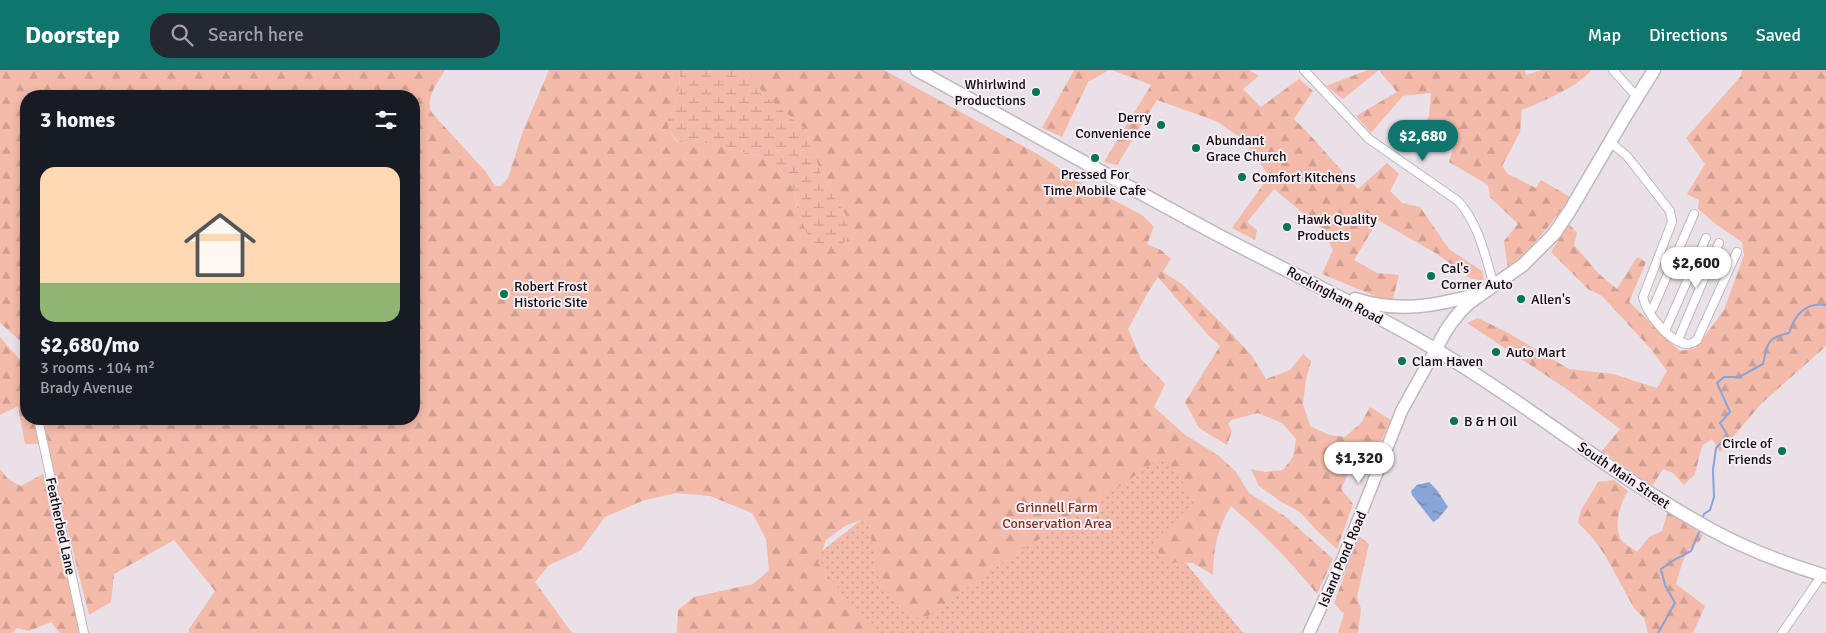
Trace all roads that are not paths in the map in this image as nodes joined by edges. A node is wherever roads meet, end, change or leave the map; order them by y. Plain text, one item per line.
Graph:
1 (917, 70) edge
2 (1304, 70) edge
3 (1613, 70) edge
4 (1654, 70) edge
5 (1637, 97) junction
6 (1610, 142) junction
7 (1694, 214) dead end
8 (1706, 238) dead end
9 (1719, 243) dead end
10 (1737, 252) dead end
11 (1494, 285) junction
12 (1326, 290) junction
13 (1480, 294) junction
14 (1650, 311) junction
15 (1665, 331) junction
16 (1678, 340) junction
17 (1436, 349) junction
18 (39, 425) edge
19 (1824, 576) edge
20 (84, 633) edge
21 (1309, 633) edge
22 (1782, 633) edge

1 - 12 main road, Rockingham Road
2 - 11 street
3 - 5 street
4 - 5 main road
5 - 6 main road
6 - 11 main road
6 - 14 street
7 - 14 street
8 - 15 street
9 - 16 street
10 - 16 street
11 - 13 main road
12 - 13 main road
12 - 17 main road, Rockingham Road
13 - 17 main road
14 - 15 street
15 - 16 street
17 - 19 main road, South Main Street
17 - 21 street, Island Pond Road
18 - 20 street, Featherbed Lane
19 - 22 street

